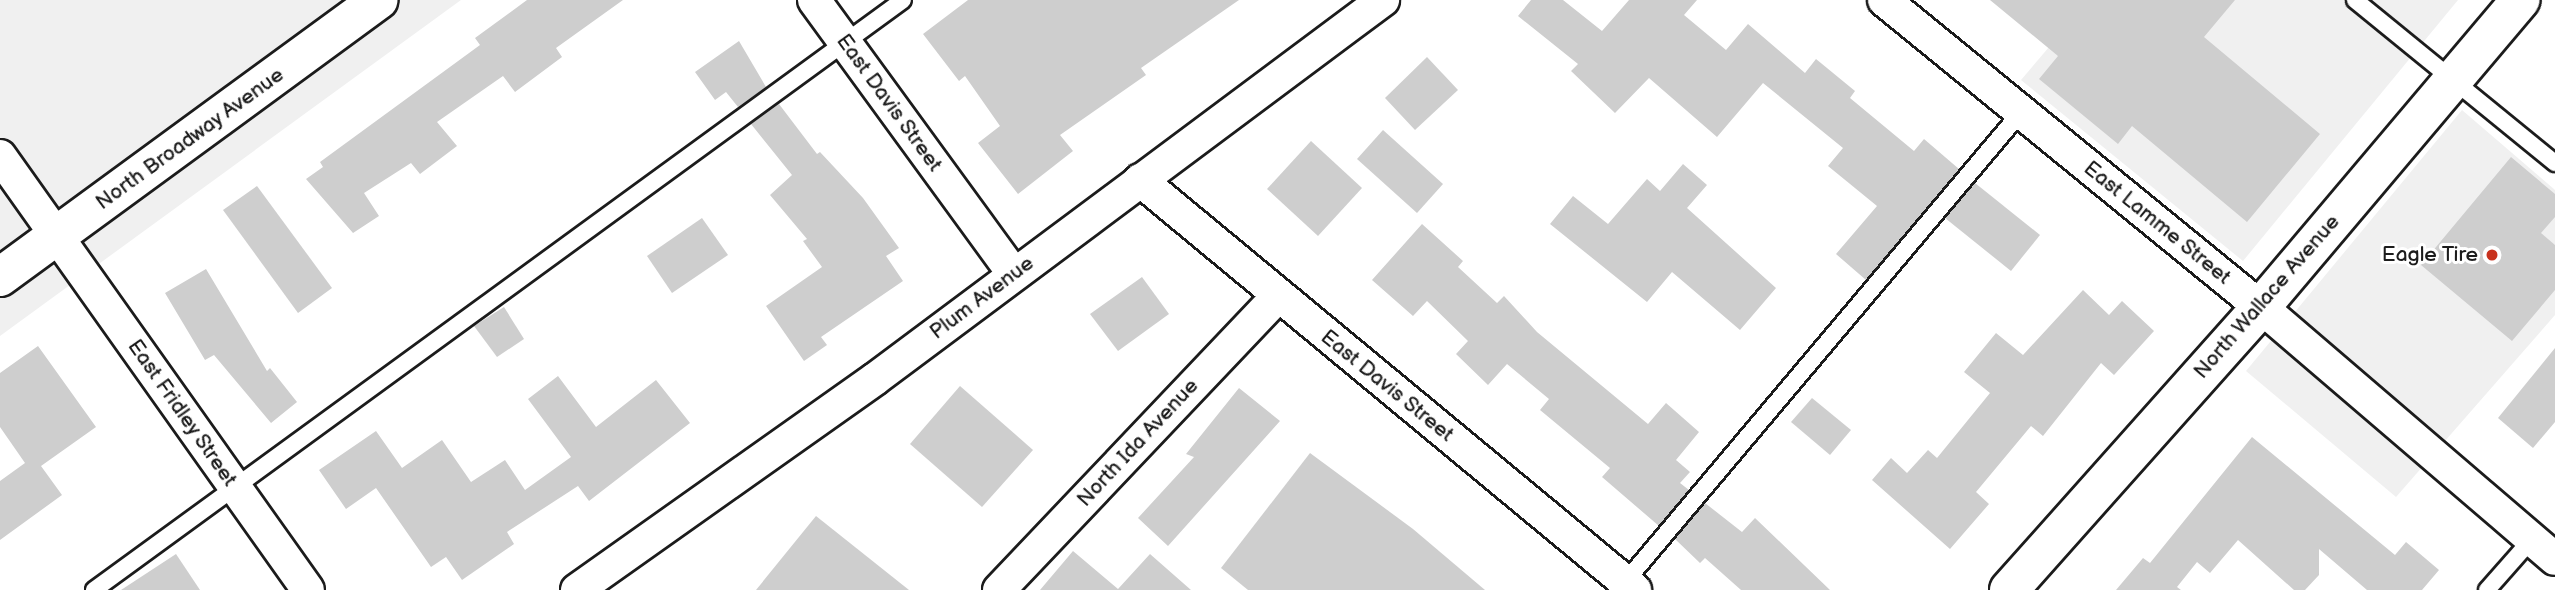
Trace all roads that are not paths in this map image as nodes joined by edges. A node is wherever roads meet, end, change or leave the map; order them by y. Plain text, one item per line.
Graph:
1 (378, 0) edge
2 (814, 0) edge
3 (903, 0) edge
4 (1383, 0) edge
5 (1884, 0) edge
6 (2355, 0) edge
7 (2520, 0) edge
8 (845, 42) junction
9 (2453, 79) junction
10 (2021, 112) junction
11 (0, 156) edge
12 (2555, 163) edge
13 (1140, 180) junction
14 (56, 236) junction
15 (1014, 274) junction
16 (0, 276) edge
17 (1278, 296) junction
18 (2261, 307) junction
19 (234, 485) junction
20 (2544, 549) edge
21 (1630, 586) edge
22 (94, 590) edge
23 (308, 590) edge
24 (577, 590) edge
25 (999, 590) edge
26 (2009, 590) edge
27 (2487, 590) edge

1 - 14 street, North Broadway Avenue
2 - 8 street, East Davis Street
3 - 8 lane
4 - 13 street, Plum Avenue
5 - 10 street, East Lamme Street
6 - 9 lane
7 - 9 street, North Wallace Avenue
8 - 15 street, East Davis Street
8 - 19 lane
9 - 12 lane
9 - 18 street, North Wallace Avenue
10 - 18 street, East Lamme Street
10 - 21 lane
11 - 14 street, East Fridley Street
13 - 15 street, Plum Avenue
13 - 17 street, East Davis Street
14 - 16 street, North Broadway Avenue
14 - 19 street, East Fridley Street
15 - 24 street, Plum Avenue
17 - 21 street, East Davis Street
17 - 25 street, North Ida Avenue
18 - 20 street, East Lamme Street
18 - 26 street, North Wallace Avenue
19 - 22 lane
19 - 23 street, East Fridley Street
20 - 27 lane

